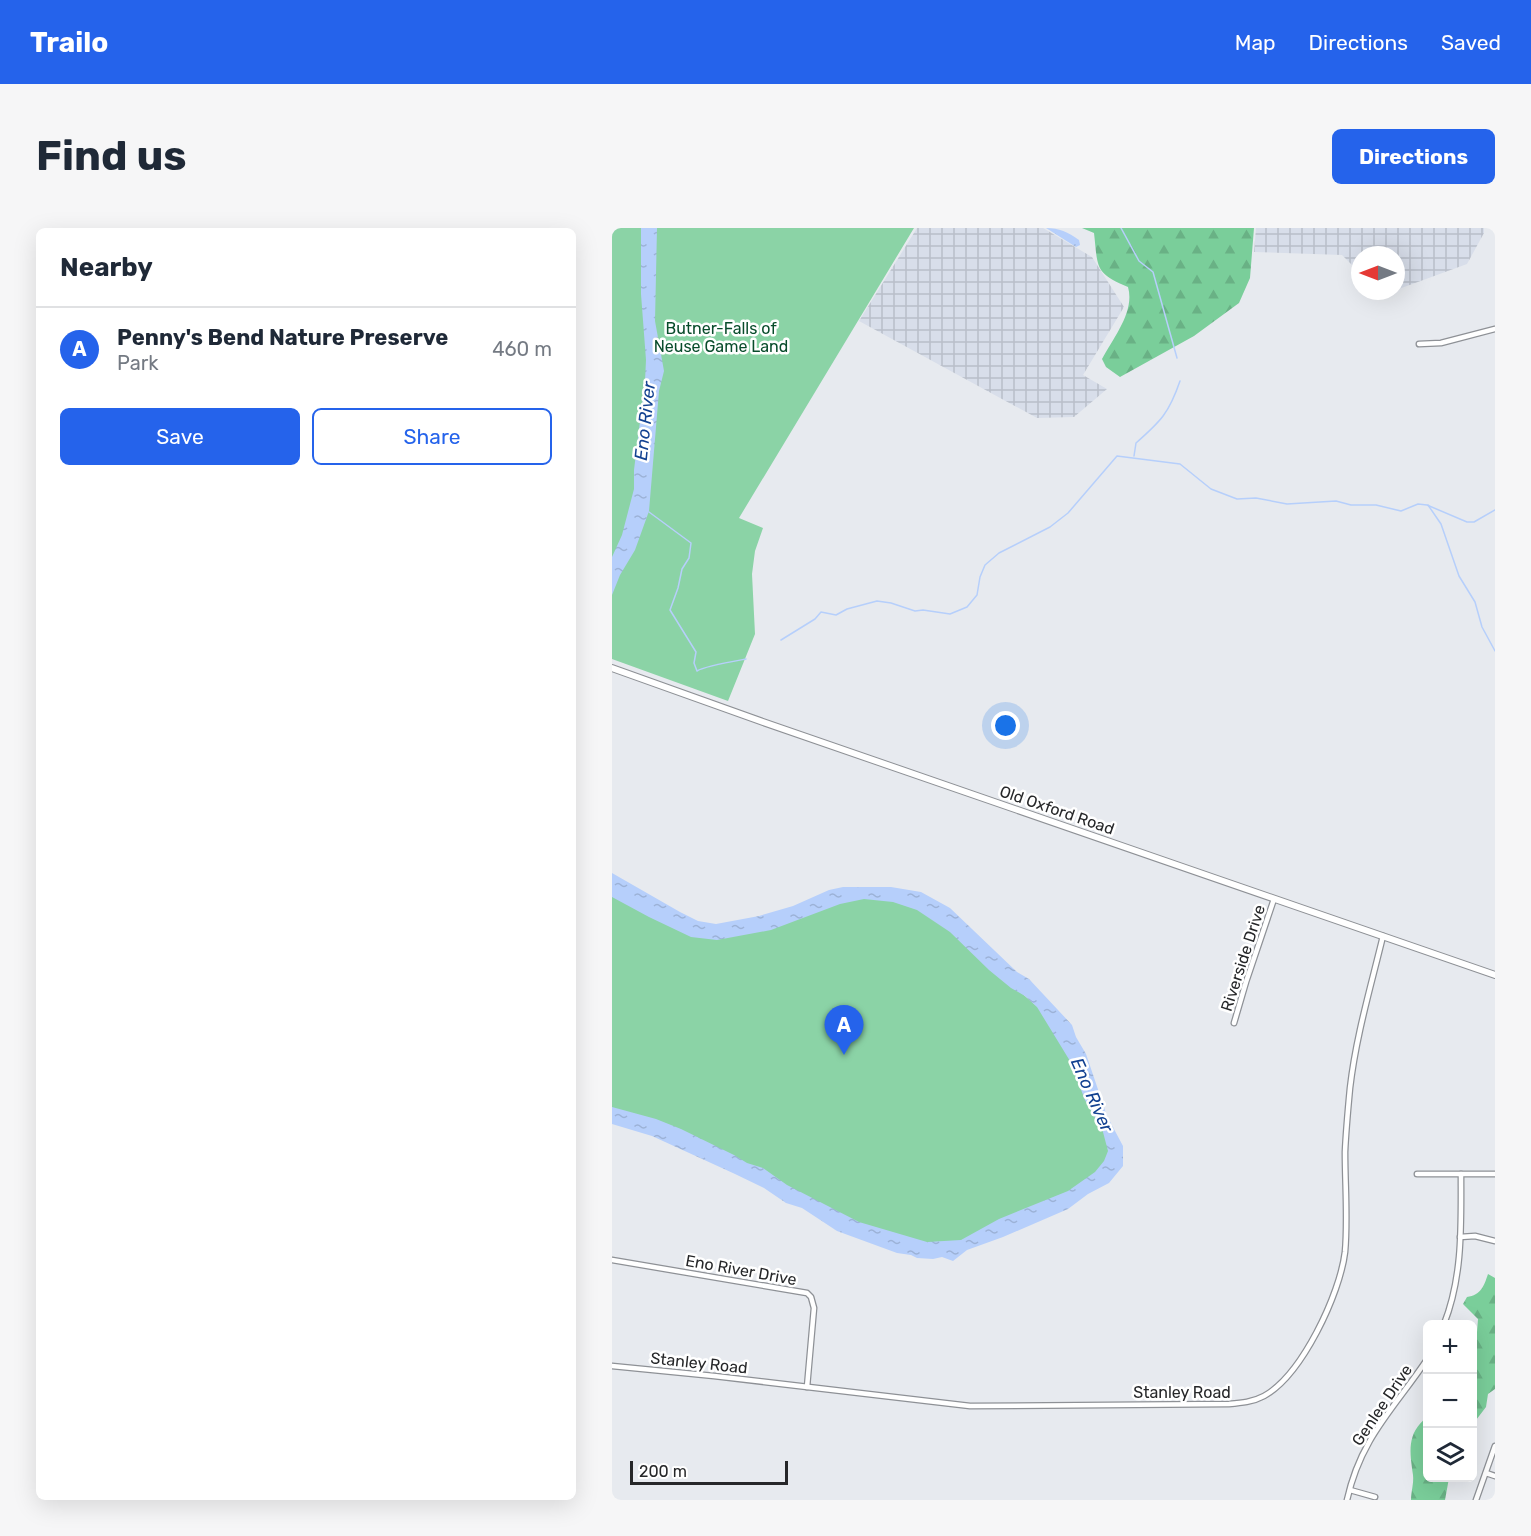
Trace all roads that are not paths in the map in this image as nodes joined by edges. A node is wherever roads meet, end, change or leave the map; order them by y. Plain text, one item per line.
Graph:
1 (1495, 329) edge
2 (1419, 344) dead end
3 (612, 668) edge
4 (1274, 899) junction
5 (1383, 936) junction
6 (1495, 975) edge
7 (1234, 1023) dead end
8 (1417, 1174) dead end
9 (1461, 1174) junction
10 (1495, 1174) edge
11 (1461, 1237) junction
12 (1495, 1241) edge
13 (612, 1260) edge
14 (1445, 1320) edge
15 (1423, 1365) edge
16 (612, 1366) edge
17 (807, 1387) junction
18 (1495, 1446) edge
19 (1486, 1473) junction
20 (1495, 1476) edge
21 (1350, 1490) junction
22 (1375, 1497) dead end
23 (1347, 1500) edge
24 (1476, 1500) edge

1 - 2 street
3 - 4 street, Old Oxford Road
4 - 5 street, Old Oxford Road
4 - 7 street, Riverside Drive
5 - 6 street, Old Oxford Road
5 - 17 street, Stanley Road
8 - 9 street
9 - 10 street
9 - 11 street
11 - 12 street
11 - 14 street
13 - 17 street, Eno River Drive
15 - 21 street, Genlee Drive
16 - 17 street, Stanley Road
18 - 19 street
19 - 20 street
19 - 24 street
21 - 22 street
21 - 23 street, Genlee Drive

